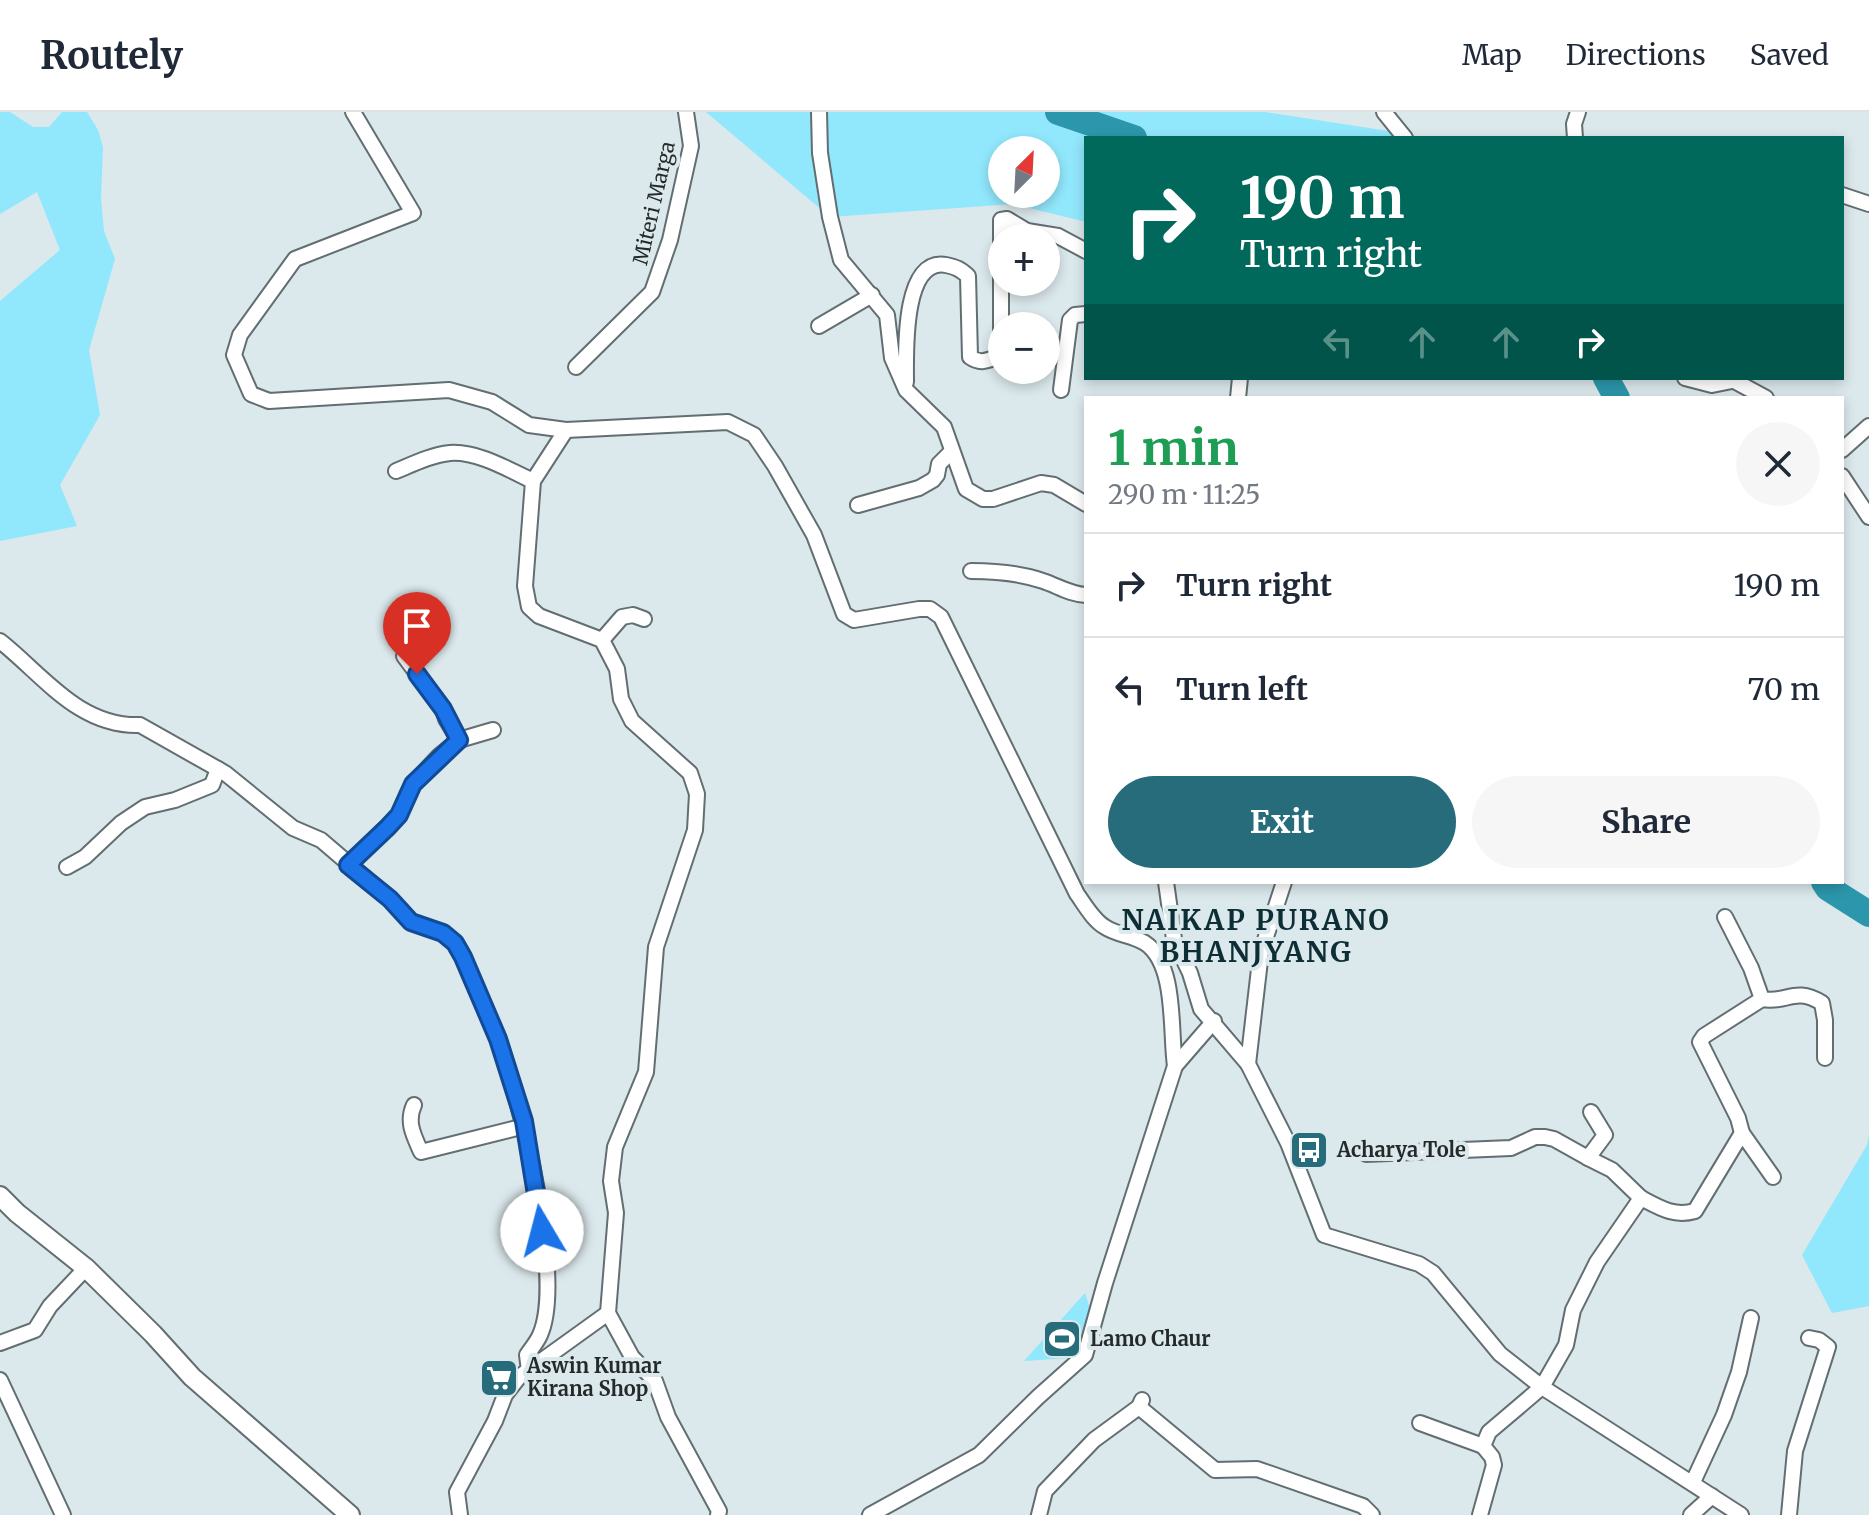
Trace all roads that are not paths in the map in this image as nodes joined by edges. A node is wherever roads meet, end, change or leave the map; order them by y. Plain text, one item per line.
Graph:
1 (353, 112) edge
2 (686, 112) edge
3 (819, 112) edge
4 (1384, 112) edge
5 (1578, 112) edge
6 (1403, 136) edge
7 (1575, 136) edge
8 (1844, 196) edge
9 (1869, 204) edge
10 (1084, 250) edge
11 (872, 295) junction
12 (1084, 314) edge
13 (819, 326) dead end
14 (576, 367) dead end
15 (1693, 380) edge
16 (1728, 380) edge
17 (1733, 380) edge
18 (906, 390) junction
19 (1061, 390) dead end
20 (1762, 396) edge
21 (1869, 426) edge
22 (566, 430) junction
23 (1844, 448) edge
24 (952, 451) junction
25 (396, 471) dead end
26 (1844, 479) edge
27 (533, 481) junction
28 (1084, 503) edge
29 (858, 505) dead end
30 (1869, 517) edge
31 (971, 571) dead end
32 (1084, 595) edge
33 (644, 619) dead end
34 (602, 640) junction
35 (0, 641) edge
36 (404, 656) dead end
37 (493, 730) dead end
38 (459, 740) junction
39 (218, 769) junction
40 (348, 865) junction
41 (67, 867) dead end
42 (1166, 884) edge
43 (1283, 884) edge
44 (1725, 917) dead end
45 (1762, 999) junction
46 (1214, 1021) junction
47 (1825, 1058) dead end
48 (1248, 1064) junction
49 (1175, 1066) junction
50 (414, 1105) dead end
51 (1591, 1112) dead end
52 (525, 1126) junction
53 (1742, 1133) junction
54 (1366, 1154) dead end
55 (1588, 1158) junction
56 (1773, 1177) dead end
57 (0, 1196) edge
58 (1641, 1198) junction
59 (86, 1268) junction
60 (608, 1313) junction
61 (1751, 1318) dead end
62 (1809, 1338) dead end
63 (0, 1343) edge
64 (529, 1371) junction
65 (0, 1380) edge
66 (1542, 1387) junction
67 (1420, 1423) dead end
68 (1483, 1446) junction
69 (1693, 1482) junction
70 (1712, 1496) junction
71 (63, 1515) edge
72 (350, 1515) edge
73 (460, 1515) edge
74 (718, 1515) edge
75 (870, 1515) edge
76 (1039, 1515) edge
77 (1372, 1515) edge
78 (1480, 1515) edge
79 (1691, 1515) edge
80 (1741, 1515) edge
81 (1789, 1515) edge

1 - 22 street
2 - 14 street, Miteri Marga
3 - 11 street
4 - 6 street
5 - 7 street
8 - 9 street
10 - 18 street
11 - 13 street
11 - 18 street
12 - 19 street
15 - 16 street
17 - 20 street
18 - 24 street
21 - 23 street
22 - 27 street
22 - 49 street
24 - 28 street
24 - 29 street
25 - 27 street
26 - 30 street
27 - 34 street
31 - 32 street
33 - 34 street
34 - 60 street
35 - 39 street
36 - 38 street
37 - 38 street
38 - 40 street
39 - 40 street
39 - 41 street
40 - 52 street
42 - 46 street
43 - 48 street
44 - 45 street
45 - 47 street
45 - 53 street
46 - 48 street
46 - 49 street
48 - 66 street
49 - 75 street
50 - 52 street
51 - 55 street
52 - 64 street
53 - 56 street
53 - 58 street
54 - 55 street
55 - 58 street
57 - 59 street
58 - 66 street
59 - 63 street
59 - 72 street
60 - 64 street
60 - 74 street
61 - 69 street
62 - 81 street
64 - 73 street
65 - 71 street
66 - 68 street
66 - 69 street
67 - 68 street
68 - 78 street
69 - 70 street
70 - 79 street
70 - 80 street
76 - 77 street

